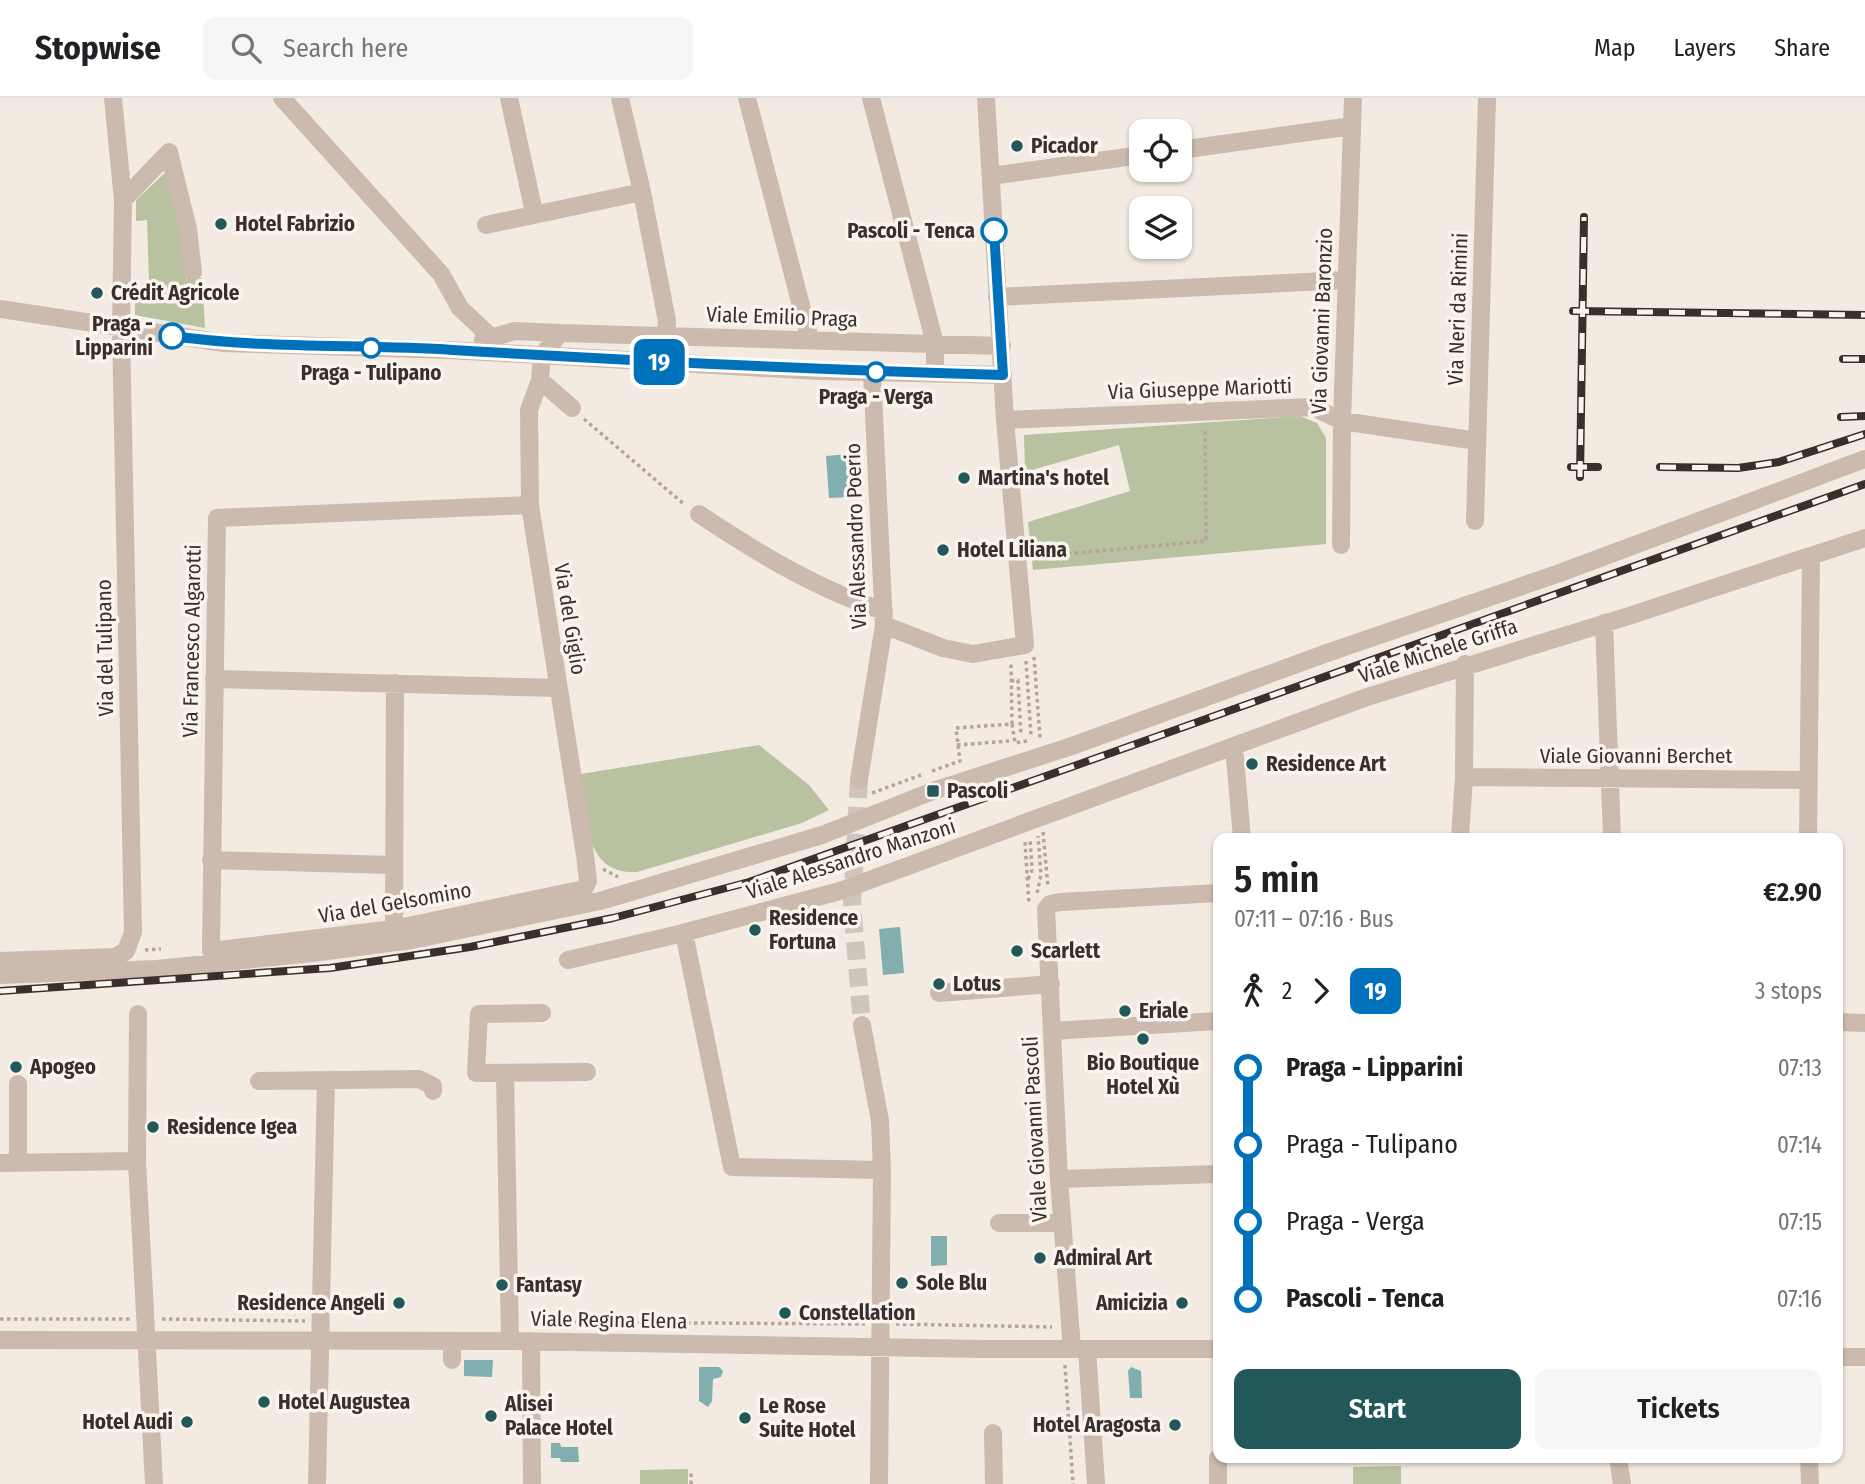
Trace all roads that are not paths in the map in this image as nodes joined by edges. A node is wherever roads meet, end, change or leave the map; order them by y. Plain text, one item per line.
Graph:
1 (113, 98) edge
2 (282, 98) edge
3 (509, 98) edge
4 (620, 98) edge
5 (747, 98) edge
6 (871, 98) edge
7 (986, 98) edge
8 (1353, 98) edge
9 (1487, 98) edge
10 (1352, 126) junction
11 (1192, 148) edge
12 (1129, 157) edge
13 (991, 176) junction
14 (642, 192) junction
15 (124, 200) junction
16 (534, 212) junction
17 (486, 225) dead end
18 (192, 272) dead end
19 (1347, 280) junction
20 (997, 297) junction
21 (0, 309) edge
22 (121, 329) junction
23 (561, 333) junction
24 (666, 336) junction
25 (492, 338) junction
26 (810, 340) junction
27 (936, 344) junction
28 (1002, 345) junction
29 (449, 350) junction
30 (542, 356) junction
31 (872, 372) junction
32 (935, 373) junction
33 (1003, 375) junction
34 (540, 380) junction
35 (572, 408) road end
36 (1005, 420) junction
37 (1342, 421) junction
38 (1477, 442) junction
39 (1865, 459) edge
40 (530, 505) junction
41 (699, 514) road end
42 (1475, 521) dead end
43 (1865, 538) edge
44 (1341, 545) dead end
45 (1811, 557) junction
46 (884, 618) junction
47 (1604, 623) junction
48 (1465, 664) junction
49 (214, 679) junction
50 (395, 683) junction
51 (558, 688) junction
52 (1234, 747) junction
53 (1464, 778) junction
54 (1611, 778) junction
55 (1808, 780) junction
56 (862, 788) tunnel mouth
57 (1033, 826) joint
58 (1242, 833) edge
59 (1460, 833) edge
60 (1612, 833) edge
61 (1808, 833) edge
62 (211, 860) junction
63 (394, 865) junction
64 (584, 888) joint
65 (1213, 893) edge
66 (394, 929) junction
67 (684, 933) junction
68 (211, 951) joint
69 (568, 960) dead end
70 (0, 961) edge
71 (0, 975) edge
72 (1051, 984) junction
73 (939, 993) dead end
74 (542, 1013) dead end
75 (138, 1014) dead end
76 (1213, 1021) edge
77 (1843, 1021) edge
78 (1865, 1023) edge
79 (862, 1025) tunnel mouth
80 (1052, 1031) junction
81 (587, 1072) dead end
82 (505, 1074) junction
83 (326, 1080) junction
84 (259, 1081) dead end
85 (18, 1084) dead end
86 (433, 1091) dead end
87 (137, 1161) junction
88 (9, 1163) edge
89 (881, 1170) junction
90 (1213, 1174) edge
91 (1059, 1180) junction
92 (999, 1223) dead end
93 (1062, 1223) junction
94 (0, 1340) edge
95 (145, 1340) junction
96 (510, 1341) junction
97 (452, 1342) junction
98 (531, 1342) junction
99 (318, 1343) junction
100 (879, 1348) junction
101 (1080, 1349) junction
102 (1213, 1349) edge
103 (1843, 1357) edge
104 (1865, 1357) edge
105 (452, 1360) dead end
106 (993, 1433) dead end
107 (1219, 1463) edge
108 (1619, 1463) edge
109 (1809, 1463) edge
110 (154, 1484) edge
111 (317, 1484) edge
112 (532, 1484) edge
113 (879, 1484) edge
114 (994, 1484) edge
115 (1096, 1484) edge
116 (1218, 1484) edge
117 (1622, 1484) edge
118 (1810, 1484) edge

1 - 15 street, Via del Tulipano
2 - 25 street
3 - 16 street
4 - 14 street
5 - 26 street
6 - 27 street
7 - 13 street
8 - 10 street, Via Giovanni Baronzio
9 - 38 street, Via Neri da Rimini
10 - 11 street
10 - 19 street, Via Giovanni Baronzio
12 - 13 street
13 - 20 street
14 - 16 street
14 - 24 street
15 - 18 street
15 - 22 street, Via del Tulipano
16 - 17 street
19 - 20 street
19 - 37 street, Via Giovanni Baronzio
20 - 28 street
21 - 22 street, Viale Emilio Praga
22 - 29 street, Viale Emilio Praga
22 - 70 street, Via del Tulipano
23 - 24 street, Viale Emilio Praga
23 - 25 street, Viale Emilio Praga
23 - 30 street
24 - 26 street, Viale Emilio Praga
25 - 29 street, Viale Emilio Praga
26 - 27 street, Viale Emilio Praga
27 - 28 street, Viale Emilio Praga
27 - 32 street
28 - 33 street
29 - 30 street, Viale Emilio Praga
30 - 31 street, Viale Emilio Praga
30 - 34 street, Via del Giglio
31 - 32 street, Viale Emilio Praga
31 - 46 street, Via Alessandro Poerio
32 - 33 street, Viale Emilio Praga
33 - 36 street
34 - 35 street
34 - 40 street, Via del Giglio
36 - 37 street, Via Giuseppe Mariotti
36 - 46 street
37 - 38 street, Via Giuseppe Mariotti
37 - 44 street, Via Giovanni Baronzio
38 - 42 street, Via Neri da Rimini
39 - 71 street
40 - 49 street, Via Francesco Algarotti
40 - 51 street, Via del Giglio
41 - 46 street
43 - 45 street, Viale Michele Griffa
45 - 47 street, Viale Michele Griffa
45 - 55 street
46 - 56 street, Via Alessandro Poerio
47 - 48 street, Viale Michele Griffa
47 - 54 street
48 - 52 street, Viale Michele Griffa
48 - 53 street
49 - 50 street
49 - 62 street, Via Francesco Algarotti
50 - 51 street
50 - 63 street
51 - 64 street, Via del Giglio
52 - 57 street, Viale Michele Griffa
52 - 58 street
53 - 54 street, Viale Giovanni Berchet
53 - 59 street
54 - 55 street, Viale Giovanni Berchet
54 - 60 street
55 - 61 street
57 - 67 street, Viale Alessandro Manzoni
62 - 63 street
62 - 68 street, Via Francesco Algarotti
63 - 66 street
64 - 66 street, Via del Gelsomino
65 - 72 street, Viale Giovanni Pascoli
66 - 68 street, Via del Gelsomino
67 - 69 street, Viale Alessandro Manzoni
67 - 89 street
72 - 73 street
72 - 80 street, Viale Giovanni Pascoli
74 - 82 street
75 - 87 street
76 - 80 street
77 - 78 street
79 - 89 street
80 - 91 street, Viale Giovanni Pascoli
81 - 82 street
82 - 96 street
83 - 84 street
83 - 86 street
83 - 99 street
85 - 88 street
87 - 88 street
87 - 95 street
89 - 100 street
90 - 91 street
91 - 93 street, Viale Giovanni Pascoli
92 - 93 street
93 - 101 street, Viale Giovanni Pascoli
94 - 95 street, Viale Regina Elena
95 - 99 street, Viale Regina Elena
95 - 110 street
96 - 97 street, Viale Regina Elena
96 - 98 street, Viale Regina Elena
97 - 99 street, Viale Regina Elena
97 - 105 street
98 - 100 street, Viale Regina Elena
98 - 112 street
99 - 111 street
100 - 101 street, Viale Regina Elena
100 - 113 street
101 - 102 street, Viale Regina Elena
101 - 115 street, Viale Giovanni Pascoli
103 - 104 street
106 - 114 street
107 - 116 street
108 - 117 street
109 - 118 street

